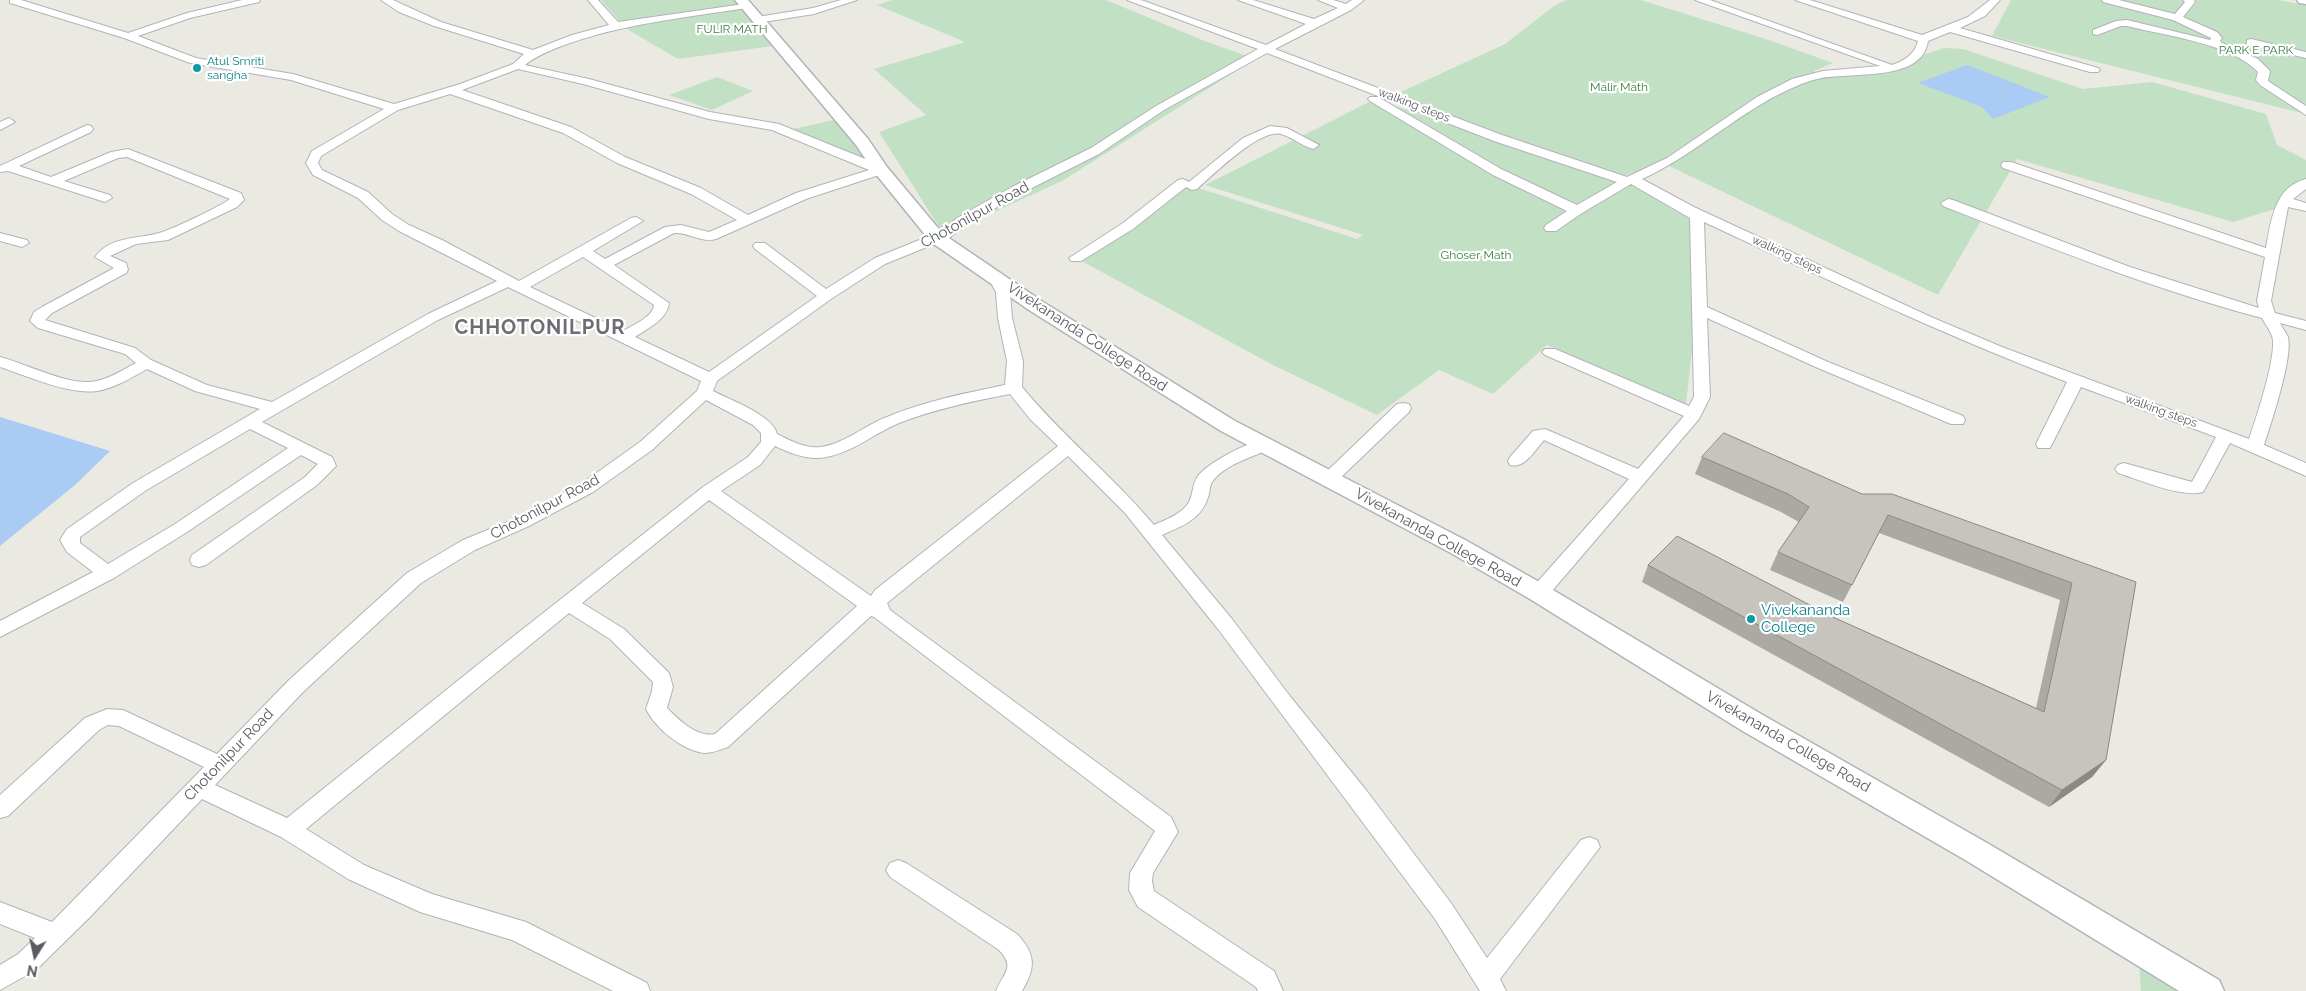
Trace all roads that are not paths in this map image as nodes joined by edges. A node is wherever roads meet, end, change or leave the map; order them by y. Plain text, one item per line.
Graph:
1 (201, 0) edge
2 (255, 0) edge
3 (386, 0) edge
4 (593, 0) edge
5 (852, 0) edge
6 (1132, 0) edge
7 (1243, 0) edge
8 (1323, 0) edge
9 (1700, 0) edge
10 (1800, 0) edge
11 (1995, 0) edge
12 (2107, 0) edge
13 (2188, 0) edge
14 (13, 1) edge
15 (1353, 4) edge
16 (748, 8) edge
17 (207, 11) junction
18 (2177, 18) junction
19 (1315, 23) junction
20 (616, 26) junction
21 (1948, 28) junction
22 (2097, 32) dead end
23 (128, 36) junction
24 (1923, 39) junction
25 (2251, 42) dead end
26 (2218, 45) junction
27 (1267, 49) junction
28 (530, 55) junction
29 (2306, 55) edge
30 (516, 66) junction
31 (1895, 68) junction
32 (2094, 70) dead end
33 (1368, 88) junction
34 (449, 90) junction
35 (394, 108) junction
36 (2306, 111) edge
37 (87, 129) dead end
38 (1313, 146) dead end
39 (2008, 165) dead end
40 (4, 168) edge
41 (880, 170) junction
42 (1629, 180) junction
43 (52, 181) junction
44 (2306, 183) edge
45 (105, 198) dead end
46 (2285, 201) junction
47 (1948, 203) dead end
48 (2306, 207) edge
49 (1577, 210) junction
50 (1689, 210) junction
51 (747, 220) junction
52 (636, 221) dead end
53 (1551, 228) dead end
54 (0, 237) edge
55 (937, 238) junction
56 (22, 243) dead end
57 (760, 246) dead end
58 (582, 250) junction
59 (2273, 255) junction
60 (1076, 258) dead end
61 (603, 265) junction
62 (996, 279) junction
63 (514, 284) junction
64 (826, 296) junction
65 (1699, 309) junction
66 (2268, 316) junction
67 (2306, 326) edge
68 (624, 337) junction
69 (1550, 352) dead end
70 (0, 362) edge
71 (146, 364) junction
72 (2076, 380) junction
73 (707, 386) junction
74 (1014, 388) junction
75 (274, 408) junction
76 (1403, 408) dead end
77 (1694, 414) junction
78 (1957, 420) dead end
79 (249, 422) junction
80 (2226, 436) junction
81 (769, 437) junction
82 (2044, 444) dead end
83 (1264, 445) junction
84 (1068, 447) junction
85 (300, 448) junction
86 (2255, 448) junction
87 (1516, 460) dead end
88 (2124, 469) dead end
89 (2306, 470) edge
90 (1640, 477) junction
91 (1330, 478) junction
92 (709, 491) junction
93 (1152, 533) junction
94 (199, 560) dead end
95 (107, 573) junction
96 (1539, 593) junction
97 (568, 604) junction
98 (876, 610) junction
99 (0, 630) edge
100 (220, 765) junction
101 (198, 787) junction
102 (0, 809) edge
103 (289, 830) junction
104 (1589, 847) dead end
105 (898, 870) dead end
106 (0, 913) edge
107 (55, 934) junction
108 (0, 978) edge
109 (1490, 984) edge
110 (638, 991) edge
111 (1008, 991) edge
112 (1270, 991) edge
113 (2208, 991) edge

1 - 17 street
2 - 17 street
3 - 28 street
4 - 20 street
5 - 16 street
6 - 27 street, walking steps
7 - 19 street
8 - 15 street
9 - 31 street
10 - 24 street
11 - 21 street
12 - 18 street
13 - 18 street
14 - 23 street
15 - 19 street, Chotonilpur Road
16 - 20 street
16 - 41 street, Vivekananda College Road
17 - 23 street
18 - 26 street
19 - 27 street, Chotonilpur Road
20 - 28 street
21 - 24 street
21 - 32 street
22 - 26 street
23 - 35 street
24 - 31 street
25 - 29 street
26 - 36 street
27 - 33 street, walking steps
27 - 55 street, Chotonilpur Road
28 - 30 street
30 - 34 street
30 - 41 street
31 - 42 street
33 - 42 street, walking steps
33 - 49 street
34 - 35 street
34 - 51 street
35 - 63 street
37 - 40 street
38 - 60 street
39 - 59 street
40 - 43 street
41 - 51 street
41 - 55 street, Vivekananda College Road
42 - 49 street
42 - 50 street, walking steps
43 - 45 street
43 - 71 street
44 - 46 street
46 - 48 street
46 - 59 street
47 - 66 street
49 - 53 street
50 - 65 street
50 - 72 street, walking steps
51 - 61 street
52 - 58 street
54 - 56 street
55 - 62 street, Vivekananda College Road
55 - 64 street, Chotonilpur Road
57 - 64 street
58 - 61 street
58 - 63 street
59 - 66 street
61 - 68 street
62 - 74 street
62 - 83 street, Vivekananda College Road
63 - 68 street
63 - 75 street
64 - 73 street, Chotonilpur Road
65 - 77 street
65 - 78 street
66 - 67 street
66 - 86 street
68 - 73 street
69 - 77 street
70 - 71 street
71 - 75 street
72 - 80 street, walking steps
72 - 82 street
73 - 81 street
73 - 100 street, Chotonilpur Road
74 - 81 street
74 - 84 street
75 - 79 street
76 - 91 street
77 - 90 street
79 - 85 street
79 - 95 street
80 - 86 street, walking steps
80 - 88 street
81 - 92 street
83 - 91 street, Vivekananda College Road
83 - 93 street
84 - 93 street
84 - 98 street
85 - 94 street
85 - 95 street
86 - 89 street, walking steps
87 - 90 street
90 - 96 street
91 - 96 street, Vivekananda College Road
92 - 97 street
92 - 98 street
93 - 109 street
95 - 99 street
96 - 113 street, Vivekananda College Road
97 - 98 street
97 - 103 street
98 - 112 street
100 - 101 street, Chotonilpur Road
100 - 102 street
101 - 103 street
101 - 107 street, Chotonilpur Road
103 - 110 street
104 - 109 street
105 - 111 street
106 - 107 street
107 - 108 street, Chotonilpur Road

